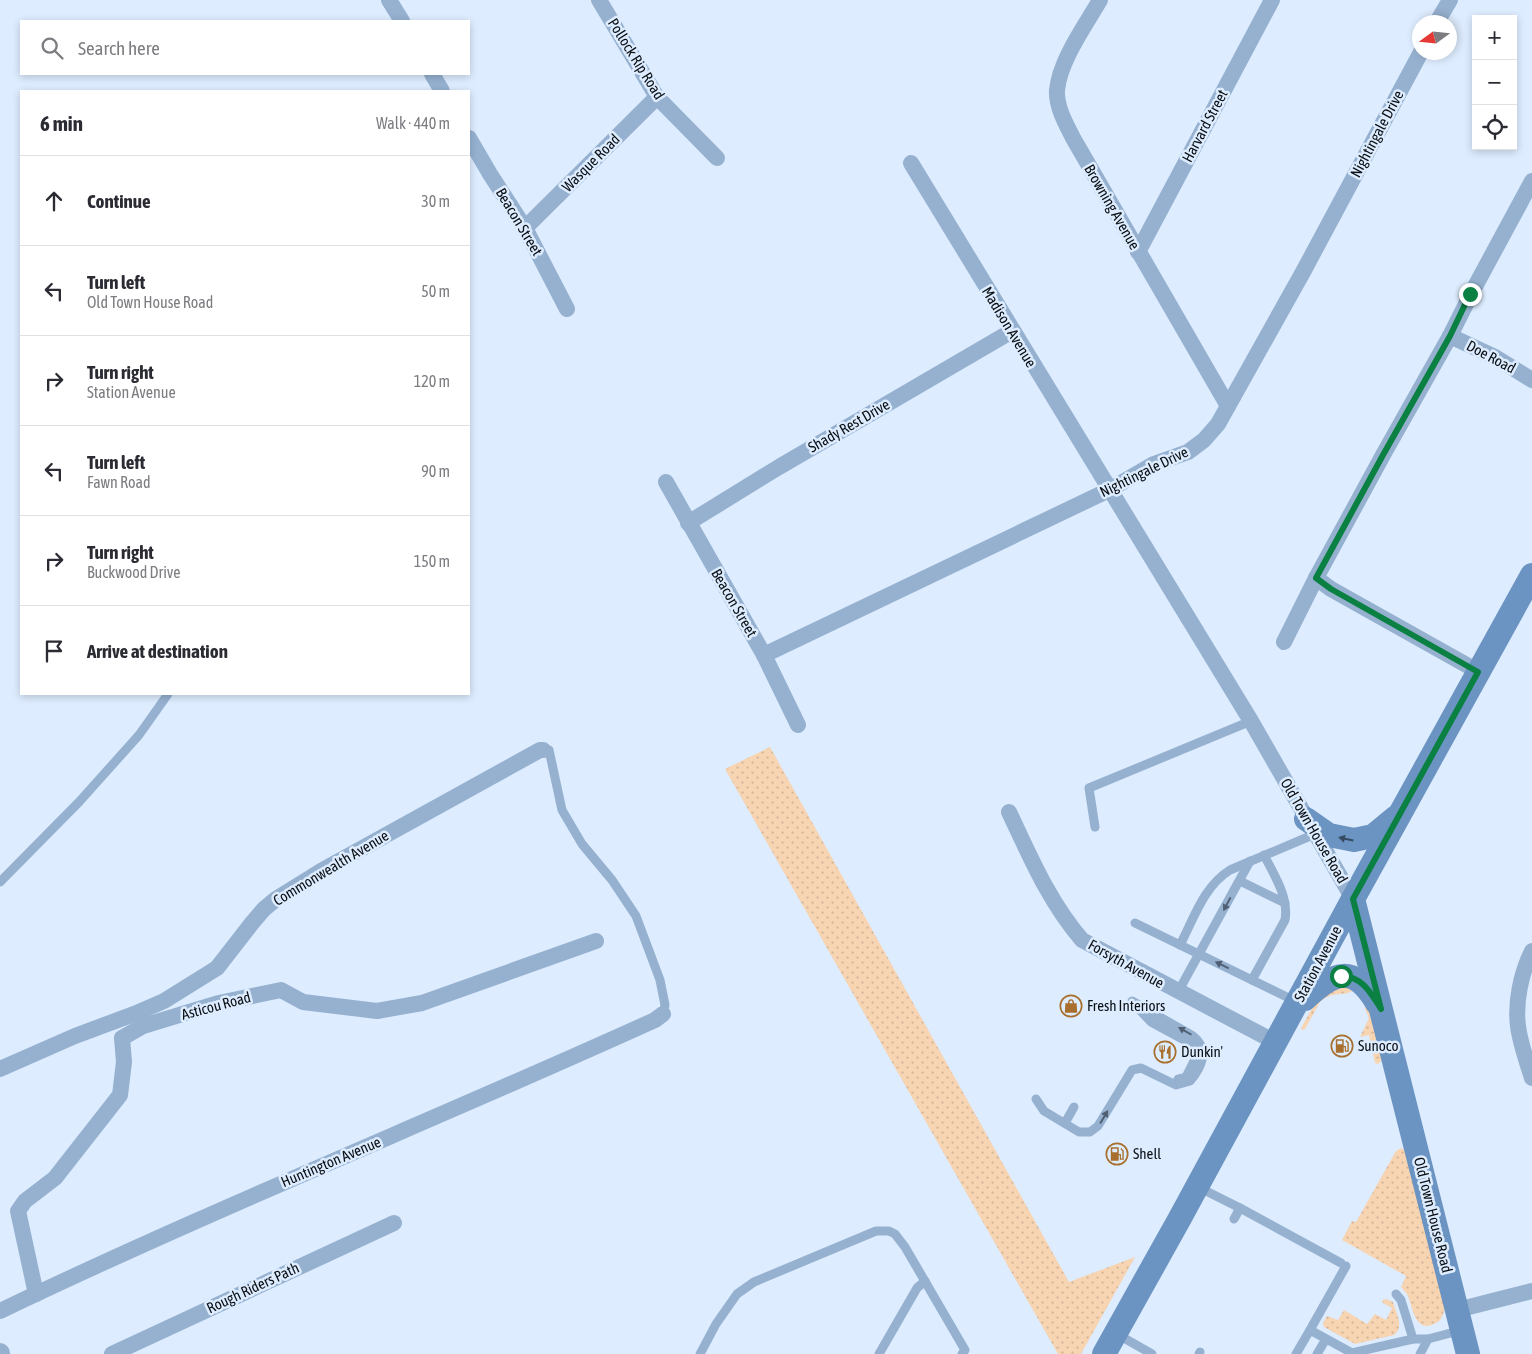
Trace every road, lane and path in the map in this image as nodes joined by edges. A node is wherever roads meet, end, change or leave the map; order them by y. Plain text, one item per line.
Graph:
1 (389, 0) edge
2 (599, 0) edge
3 (1100, 0) edge
4 (1272, 0) edge
5 (1450, 0) edge
6 (1441, 15) edge
7 (401, 20) edge
8 (1417, 60) edge
9 (433, 75) edge
10 (441, 90) edge
11 (657, 97) junction
12 (470, 140) edge
13 (717, 158) dead end
14 (911, 163) dead end
15 (1532, 181) edge
16 (526, 228) junction
17 (1138, 252) junction
18 (567, 309) dead end
19 (1012, 331) junction
20 (1450, 336) junction
21 (1532, 380) edge
22 (1228, 406) junction
23 (666, 482) dead end
24 (1109, 490) junction
25 (688, 523) junction
26 (1532, 575) edge
27 (1316, 578) junction
28 (1284, 642) dead end
29 (764, 655) junction
30 (1478, 672) junction
31 (167, 695) edge
32 (1251, 721) junction
33 (798, 725) dead end
34 (543, 750) joint
35 (1403, 811) junction
36 (1009, 812) dead end
37 (1310, 826) junction
38 (1095, 828) dead end
39 (1264, 856) junction
40 (1251, 861) junction
41 (1, 880) edge
42 (1240, 881) junction
43 (1353, 899) junction
44 (1285, 903) junction
45 (1135, 923) dead end
46 (596, 941) dead end
47 (1180, 945) junction
48 (1200, 954) junction
49 (1531, 958) edge
50 (1252, 980) junction
51 (1178, 992) junction
52 (1132, 1000) dead end
53 (1295, 1006) junction
54 (1381, 1009) junction
55 (663, 1014) joint
56 (1274, 1042) junction
57 (0, 1069) edge
58 (1532, 1078) edge
59 (1036, 1099) dead end
60 (1074, 1107) dead end
61 (1065, 1123) junction
62 (1197, 1186) junction
63 (1240, 1208) junction
64 (1234, 1219) dead end
65 (394, 1223) dead end
66 (925, 1281) junction
67 (1532, 1290) edge
68 (36, 1294) junction
69 (1396, 1294) dead end
70 (0, 1311) edge
71 (1460, 1320) junction
72 (1310, 1330) junction
73 (1115, 1333) junction
74 (1413, 1338) junction
75 (1326, 1339) junction
76 (1428, 1339) junction
77 (1363, 1353) edge
78 (112, 1354) edge
79 (700, 1354) edge
80 (879, 1354) edge
81 (962, 1354) edge
82 (1104, 1354) edge
83 (1152, 1354) edge
84 (1296, 1354) edge
85 (1317, 1354) edge
86 (1420, 1354) edge
87 (1468, 1354) edge

1 - 7 street
2 - 11 street, Pollock Rip Road
3 - 17 street, Browning Avenue
4 - 17 street, Harvard Street
5 - 6 street
8 - 22 street, Nightingale Drive
9 - 10 street
11 - 13 street, Pollock Rip Road
11 - 16 street, Wasque Road
12 - 16 street, Beacon Street
14 - 19 street, Madison Avenue
15 - 20 street
16 - 18 street, Beacon Street
17 - 22 street, Browning Avenue
19 - 24 street, Madison Avenue
19 - 25 street, Shady Rest Drive
20 - 21 street, Doe Road
20 - 27 street
22 - 24 street, Nightingale Drive
23 - 25 street, Beacon Street
24 - 29 street, Nightingale Drive
24 - 32 street, Old Town House Road
25 - 29 street, Beacon Street
26 - 30 main road, Station Avenue
27 - 28 street
27 - 30 street
29 - 33 street, Beacon Street
30 - 35 main road, Station Avenue
31 - 41 lane
32 - 37 street, Old Town House Road
32 - 38 lane
34 - 55 lane
34 - 57 street, Commonwealth Avenue
35 -> 37 main road
35 - 43 main road, Station Avenue
36 - 51 street, Forsyth Avenue
37 - 39 lane
37 - 43 street, Old Town House Road
39 - 40 lane
39 - 44 lane
40 - 42 lane
40 - 47 lane
42 - 44 lane
42 -> 48 lane
43 - 53 main road, Station Avenue
43 - 54 main road, Old Town House Road
44 - 50 lane
45 - 47 lane
46 - 68 street, Asticou Road
47 - 48 lane
50 -> 48 lane
48 - 51 lane
49 - 58 street
50 - 53 lane
51 - 56 street, Forsyth Avenue
61 -> 52 lane
53 - 54 main road
53 - 56 main road, Station Avenue
54 - 71 main road, Old Town House Road
55 - 68 street, Huntington Avenue
56 - 62 main road, Station Avenue
59 - 61 lane
60 - 61 lane
62 - 63 lane
62 - 73 main road, Station Avenue
63 - 64 lane
63 - 72 lane
65 - 78 street, Rough Riders Path
66 - 79 lane
66 - 80 lane
66 - 81 lane
67 - 71 street
68 - 70 street, Huntington Avenue
69 - 74 lane
71 - 76 lane
71 - 87 main road, Old Town House Road
72 - 75 lane
72 - 84 lane
73 - 82 main road, Station Avenue
73 - 83 lane
74 - 76 lane
74 - 77 lane
75 - 77 lane
75 - 85 lane
76 - 86 lane

